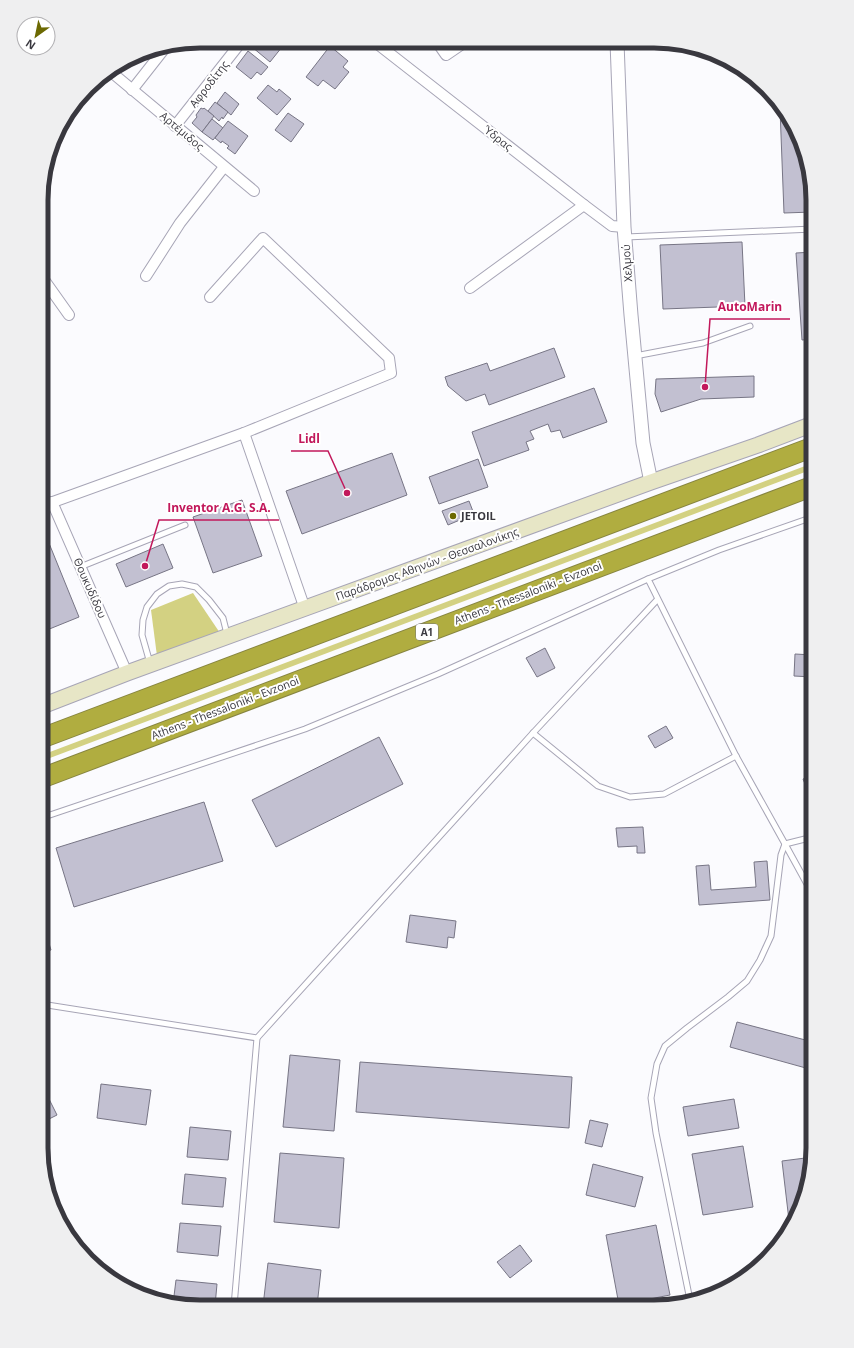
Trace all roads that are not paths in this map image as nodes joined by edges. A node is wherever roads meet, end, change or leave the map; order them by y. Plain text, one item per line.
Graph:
1 (236, 48) edge
2 (383, 48) edge
3 (441, 48) edge
4 (456, 48) edge
5 (617, 48) edge
6 (161, 53) edge
7 (114, 75) edge
8 (132, 90) junction
9 (175, 126) junction
10 (224, 167) junction
11 (254, 191) dead end
12 (584, 205) junction
13 (806, 229) edge
14 (625, 232) junction
15 (146, 276) dead end
16 (48, 285) edge
17 (470, 288) dead end
18 (210, 297) dead end
19 (69, 315) dead end
20 (750, 326) dead end
21 (634, 356) junction
22 (806, 427) edge
23 (244, 434) junction
24 (806, 450) edge
25 (652, 482) junction
26 (806, 489) edge
27 (52, 502) junction
28 (48, 504) edge
29 (806, 519) edge
30 (185, 525) dead end
31 (80, 567) junction
32 (648, 579) junction
33 (657, 600) junction
34 (305, 608) junction
35 (228, 637) junction
36 (150, 665) junction
37 (128, 673) junction
38 (48, 704) edge
39 (533, 733) junction
40 (48, 736) edge
41 (736, 756) junction
42 (48, 776) edge
43 (48, 816) edge
44 (806, 839) edge
45 (786, 844) junction
46 (806, 883) edge
47 (48, 1005) edge
48 (257, 1038) junction
49 (689, 1296) edge
50 (235, 1300) edge

1 - 9 street, Αφροδίτης
2 - 12 street, Ύδρας
3 - 4 street
5 - 14 street, Χελμού
6 - 8 street
7 - 8 street, Αρτέμιδος
8 - 9 street, Αρτέμιδος
9 - 10 street, Αρτέμιδος
10 - 11 street, Αρτέμιδος
10 - 15 street
12 - 14 street, Ύδρας
12 - 17 street
13 - 14 lane
14 - 21 street, Χελμού
16 - 19 street
18 - 23 street
20 - 21 lane
21 - 25 street, Χελμού
22 - 25 main road, Παράδρομος Αθηνών - Θεσσαλονίκης
23 - 27 street
23 - 34 street
24 - 40 highway
25 - 34 main road, Παράδρομος Αθηνών - Θεσσαλονίκης
26 - 42 highway, Athens - Thessaloniki - Evzonoi / Α1
27 - 28 street
27 - 31 street, Θουκυδίδου
29 - 32 lane
30 - 31 lane
31 - 37 street, Θουκυδίδου
32 - 33 lane
32 - 43 lane
33 - 39 lane
33 - 41 lane
34 - 35 main road, Παράδρομος Αθηνών - Θεσσαλονίκης
35 - 36 main road, Παράδρομος Αθηνών - Θεσσαλονίκης
35 - 36 lane
36 - 37 main road, Παράδρομος Αθηνών - Θεσσαλονίκης
37 - 38 main road, Παράδρομος Αθηνών - Θεσσαλονίκης
39 - 41 lane
39 - 48 lane
41 - 45 lane
44 - 45 lane
45 - 46 lane
45 - 49 lane
47 - 48 lane
48 - 50 lane

